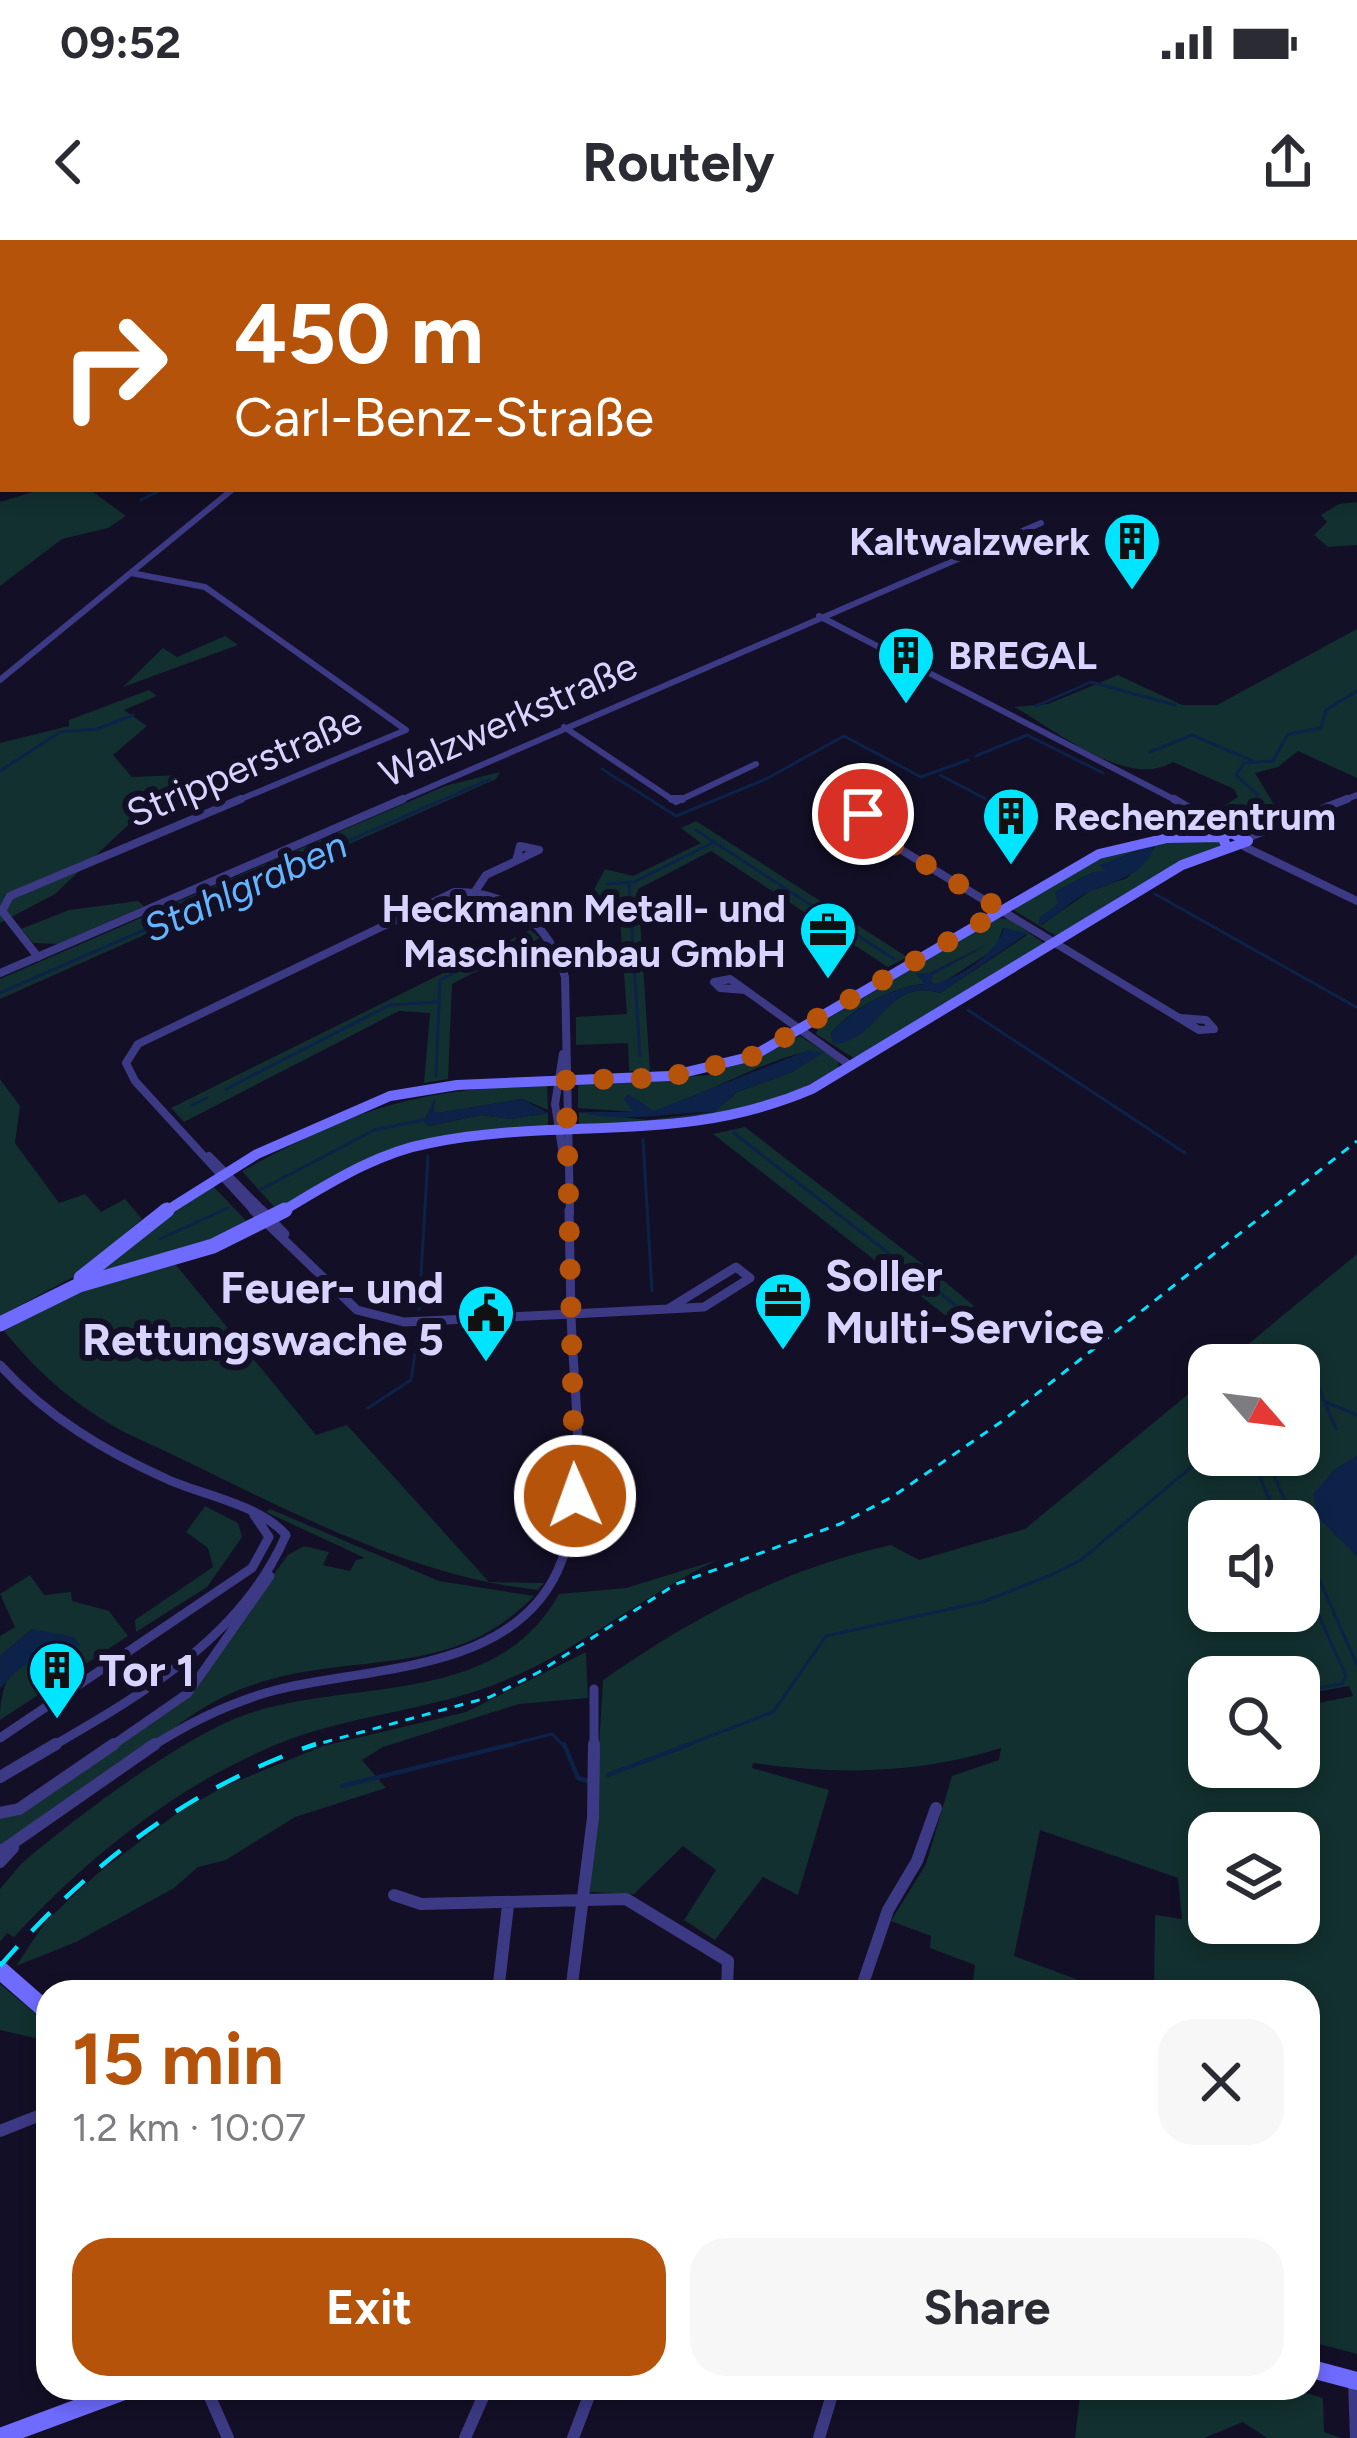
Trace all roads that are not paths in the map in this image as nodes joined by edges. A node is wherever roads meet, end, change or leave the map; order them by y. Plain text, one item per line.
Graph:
1 (228, 492) edge
2 (1041, 523) dead end
3 (131, 573) junction
4 (819, 616) junction
5 (0, 680) edge
6 (564, 728) junction
7 (756, 764) dead end
8 (1357, 795) edge
9 (1200, 812) junction
10 (870, 831) dead end
11 (1233, 838) junction
12 (517, 861) dead end
13 (476, 890) junction
14 (1357, 901) edge
15 (1002, 910) junction
16 (1054, 942) junction
17 (38, 957) junction
18 (0, 973) edge
19 (746, 990) dead end
20 (1180, 1018) dead end
21 (800, 1029) junction
22 (851, 1066) junction
23 (561, 1080) junction
24 (561, 1134) junction
25 (225, 1175) junction
26 (268, 1219) junction
27 (40, 1303) junction
28 (668, 1309) junction
29 (569, 1314) junction
30 (0, 1324) edge
31 (0, 1365) edge
32 (251, 1512) junction
33 (220, 1643) junction
34 (594, 1689) dead end
35 (1, 1737) edge
36 (6, 1774) edge
37 (935, 1808) dead end
38 (0, 1813) edge
39 (30, 1833) junction
40 (0, 1852) edge
41 (0, 1862) edge
42 (394, 1895) dead end
43 (584, 1900) junction
44 (508, 1905) junction
45 (0, 1970) edge
46 (499, 1980) edge
47 (573, 1980) edge
48 (729, 1980) edge
49 (864, 1980) edge
50 (36, 2002) edge
51 (36, 2117) edge
52 (0, 2132) edge
53 (1320, 2371) edge
54 (1355, 2381) edge
55 (100, 2400) edge
56 (211, 2400) edge
57 (482, 2400) edge
58 (587, 2400) edge
59 (830, 2400) edge
60 (1356, 2432) edge
61 (0, 2437) edge
62 (227, 2438) edge
63 (465, 2438) edge
64 (573, 2438) edge
65 (819, 2438) edge

1 - 3 street
2 - 4 street, Walzwerkstraße
3 - 5 street
3 - 17 street, Stripperstraße
4 - 6 street, Walzwerkstraße
4 - 9 street
6 - 7 street
6 - 17 street, Walzwerkstraße
8 - 11 street
9 - 11 street
9 - 11 street
10 - 15 street
11 - 14 street
11 - 15 street
11 - 16 street
12 - 13 street
13 - 23 street
13 - 25 street
15 - 16 street
15 - 21 street
16 - 20 street
16 - 22 street
17 - 18 street, Walzwerkstraße
19 - 21 street
21 - 22 street
21 - 23 street
22 - 24 street
23 - 24 street
23 - 25 street
24 - 26 street
24 - 29 street
25 - 26 street
25 - 27 street
26 - 27 street
26 - 29 street
27 - 30 street
28 - 28 street
28 - 29 street
29 - 39 street
31 - 32 street
32 - 33 street
32 - 35 street
33 - 36 street
33 - 38 street
34 - 43 street
37 - 49 street
39 - 40 street
39 - 41 street
42 - 44 street
43 - 44 street
43 - 47 street
43 - 48 street
44 - 46 street
45 - 50 street
51 - 52 street
53 - 54 street
54 - 60 street
55 - 61 street
56 - 62 street
57 - 63 street
58 - 64 street
59 - 65 street

